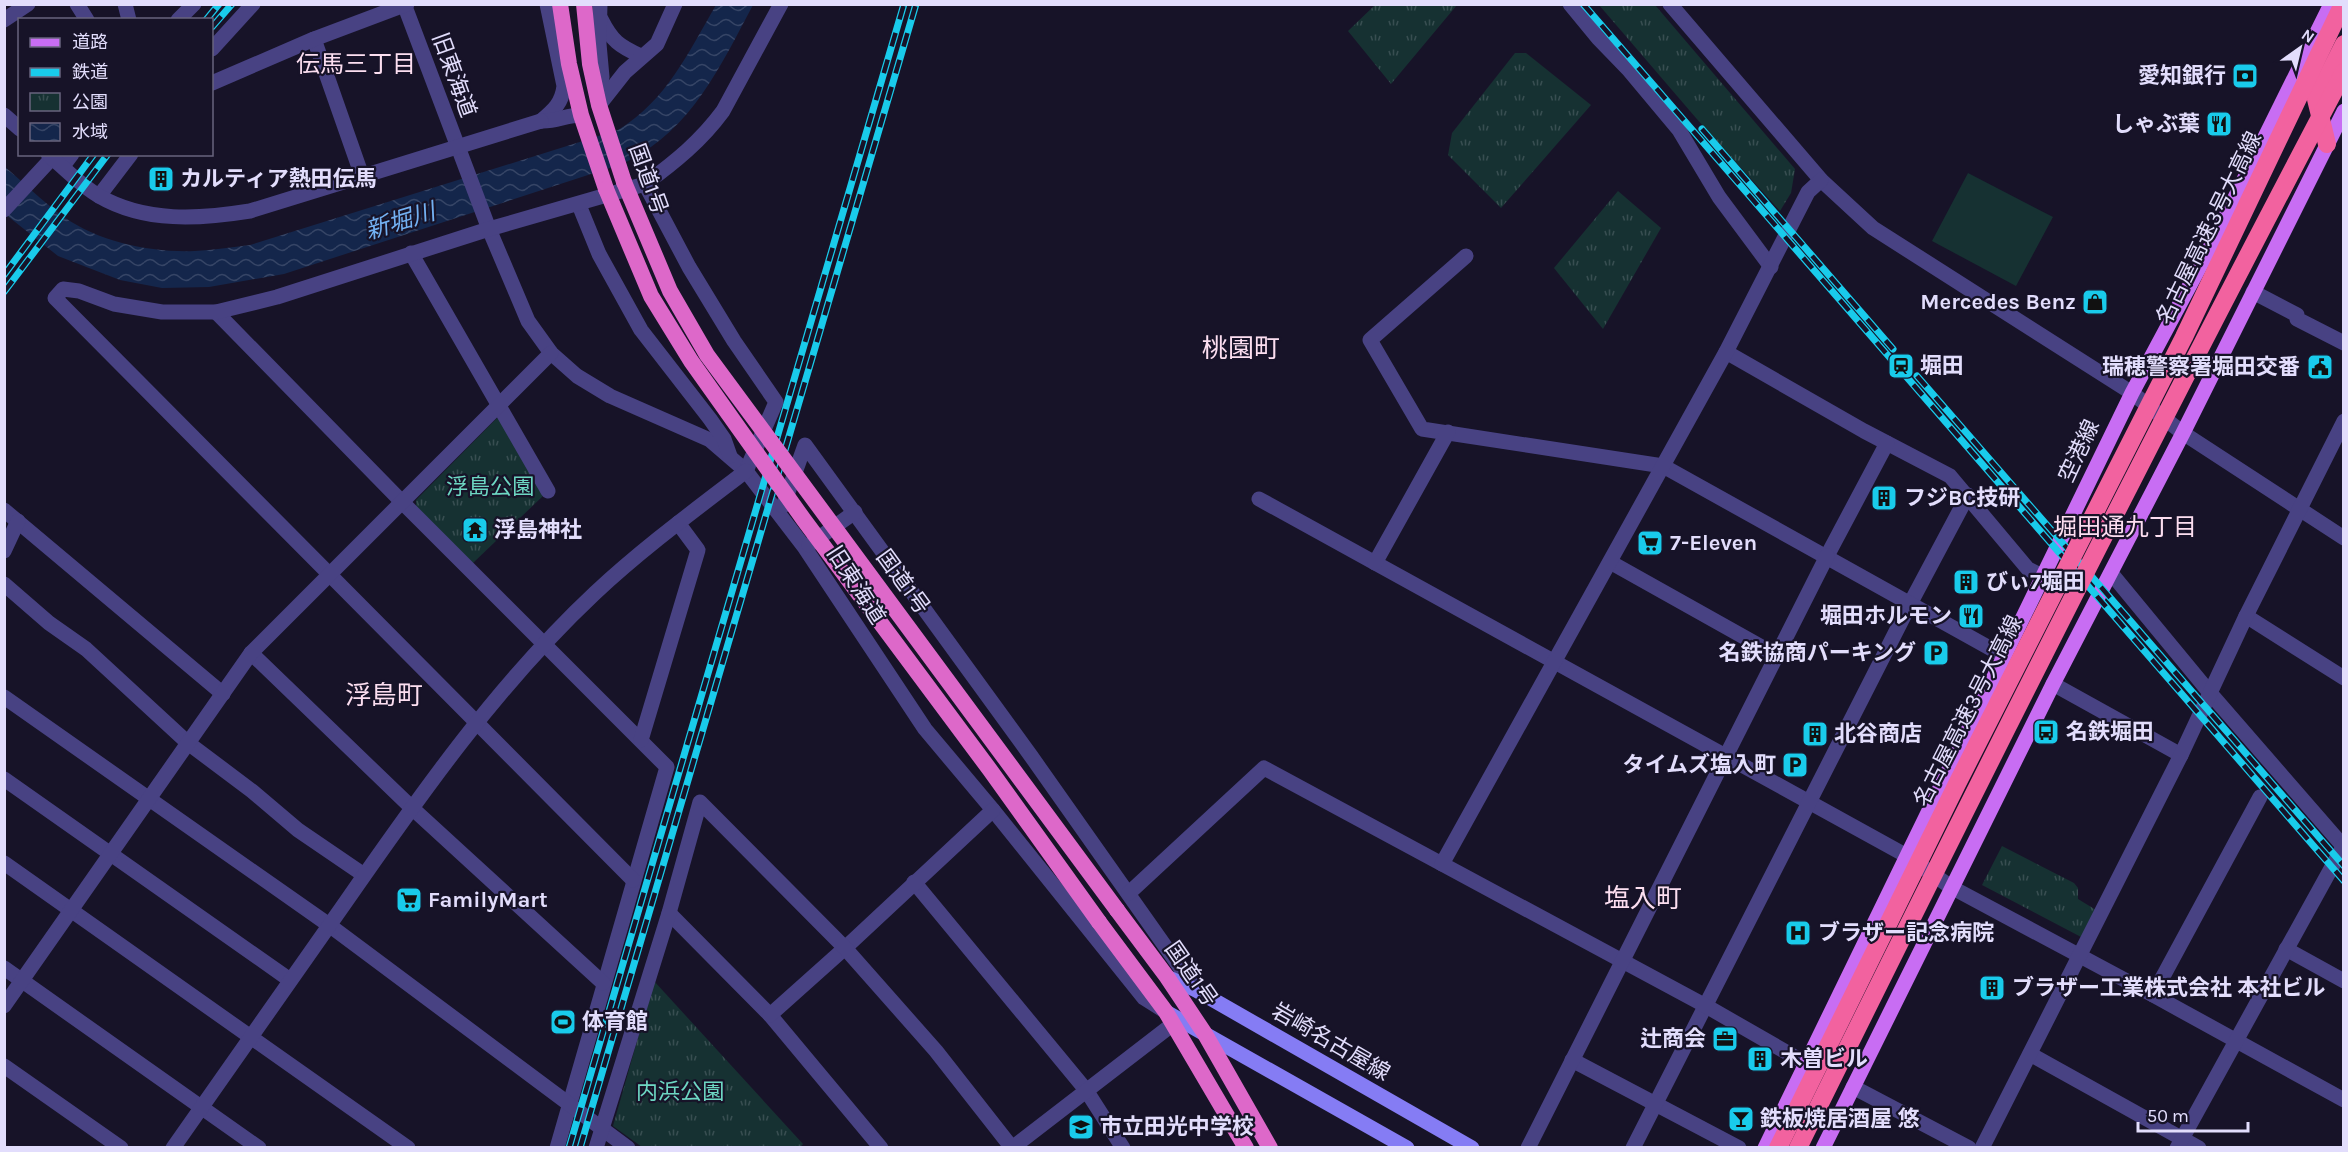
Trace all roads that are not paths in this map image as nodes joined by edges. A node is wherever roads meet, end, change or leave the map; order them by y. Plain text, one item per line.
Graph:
1 (77, 4) edge
2 (194, 4) edge
3 (253, 4) edge
4 (547, 4) edge
5 (560, 4) edge
6 (584, 4) edge
7 (675, 4) edge
8 (781, 4) edge
9 (1570, 4) edge
10 (1670, 4) edge
11 (2331, 4) edge
12 (2343, 4) edge
13 (405, 5) edge
14 (600, 10) edge
15 (86, 18) edge
16 (180, 18) edge
17 (314, 39) junction
18 (2343, 44) edge
19 (213, 48) edge
20 (642, 56) junction
21 (557, 60) junction
22 (2343, 72) edge
23 (213, 83) edge
24 (2290, 84) junction
25 (575, 86) junction
26 (2316, 99) junction
27 (600, 107) junction
28 (2343, 112) edge
29 (4, 115) edge
30 (541, 121) junction
31 (583, 121) junction
32 (18, 127) edge
33 (2327, 144) junction
34 (459, 154) junction
35 (130, 156) edge
36 (59, 158) edge
37 (362, 176) junction
38 (1821, 180) junction
39 (645, 184) junction
40 (99, 196) junction
41 (579, 205) junction
42 (4, 210) edge
43 (488, 227) junction
44 (411, 253) junction
45 (1466, 256) dead end
46 (1771, 267) junction
47 (2253, 292) junction
48 (216, 312) junction
49 (2343, 343) edge
50 (1726, 352) junction
51 (550, 353) junction
52 (2132, 393) junction
53 (499, 406) junction
54 (2342, 429) edge
55 (1448, 432) junction
56 (2182, 433) junction
57 (1887, 443) junction
58 (730, 456) junction
59 (1663, 466) junction
60 (746, 471) junction
61 (548, 491) dead end
62 (1968, 495) junction
63 (1259, 499) dead end
64 (403, 503) junction
65 (4, 510) edge
66 (2301, 510) junction
67 (855, 512) junction
68 (780, 514) junction
69 (18, 521) junction
70 (678, 523) junction
71 (2343, 538) edge
72 (805, 548) junction
73 (4, 551) edge
74 (1827, 556) junction
75 (1610, 562) junction
76 (1375, 563) junction
77 (2111, 573) junction
78 (331, 574) junction
79 (2044, 577) junction
80 (4, 584) edge
81 (1910, 604) junction
82 (2246, 616) junction
83 (544, 645) junction
84 (251, 653) junction
85 (1776, 655) junction
86 (2004, 656) junction
87 (1554, 662) junction
88 (2343, 678) edge
89 (2053, 684) junction
90 (2210, 693) junction
91 (223, 694) junction
92 (4, 697) edge
93 (478, 721) junction
94 (641, 740) junction
95 (188, 743) junction
96 (2181, 755) junction
97 (1726, 757) junction
98 (4, 779) edge
99 (2260, 797) dead end
100 (149, 799) junction
101 (1810, 803) junction
102 (411, 808) junction
103 (993, 810) junction
104 (2343, 846) edge
105 (111, 854) junction
106 (1906, 856) junction
107 (4, 863) edge
108 (1442, 864) junction
109 (364, 875) junction
110 (633, 880) junction
111 (915, 882) junction
112 (1951, 887) junction
113 (1129, 893) junction
114 (72, 910) junction
115 (669, 913) junction
116 (329, 925) junction
117 (845, 948) junction
118 (2286, 950) junction
119 (2078, 955) junction
120 (1622, 961) junction
121 (4, 968) edge
122 (1167, 977) junction
123 (22, 980) junction
124 (290, 980) junction
125 (2343, 981) edge
126 (603, 983) junction
127 (1196, 990) junction
128 (2153, 995) junction
129 (4, 1006) edge
130 (1706, 1006) junction
131 (770, 1015) junction
132 (1169, 1018) junction
133 (1205, 1034) junction
134 (251, 1036) junction
135 (2237, 1042) junction
136 (2030, 1054) junction
137 (1572, 1060) junction
138 (1807, 1064) junction
139 (4, 1066) edge
140 (1853, 1087) junction
141 (1086, 1090) junction
142 (2343, 1100) edge
143 (570, 1103) junction
144 (1655, 1103) junction
145 (201, 1107) junction
146 (602, 1128) junction
147 (2179, 1143) edge
148 (121, 1148) edge
149 (173, 1148) edge
150 (259, 1148) edge
151 (408, 1148) edge
152 (557, 1148) edge
153 (596, 1148) edge
154 (628, 1148) edge
155 (881, 1148) edge
156 (1123, 1148) edge
157 (1246, 1148) edge
158 (1270, 1148) edge
159 (1407, 1148) edge
160 (1472, 1148) edge
161 (1528, 1148) edge
162 (1633, 1148) edge
163 (1739, 1148) edge
164 (1766, 1148) edge
165 (1778, 1148) edge
166 (1798, 1148) edge
167 (1822, 1148) edge
168 (1969, 1148) edge
169 (1982, 1148) edge
170 (2199, 1148) edge

1 - 15 street
2 - 16 street
3 - 19 street
4 - 21 street
5 - 25 highway, 国道1号
6 - 27 highway, 国道1号
7 - 20 street
8 - 39 street
9 - 46 street
10 - 38 street
11 - 24 main road, 空港線
12 - 165 highway, 名古屋高速3号大高線, bridge
13 - 17 street
13 - 34 street, 旧東海道
14 - 20 street
14 - 27 street
17 - 23 street
17 - 37 street
18 - 26 highway
20 - 27 street
21 - 25 street
21 - 30 street
22 - 166 highway, 名古屋高速3号大高線, bridge
24 - 26 street
24 - 52 main road, 空港線
25 - 31 highway, 国道1号
26 - 28 street
26 - 33 highway
27 - 122 highway, 国道1号, bridge
28 - 33 main road
29 - 32 street
30 - 31 street
30 - 34 street
31 - 132 highway, 国道1号, bridge
33 - 47 main road
34 - 37 street
34 - 43 street, 旧東海道
35 - 40 street
36 - 40 street
36 - 42 street
37 - 40 street
38 - 46 street
38 - 52 street
39 - 41 street
39 - 60 street
41 - 43 street
41 - 58 street
43 - 44 street
43 - 51 street, 旧東海道
44 - 48 street
44 - 53 street
45 - 55 street
46 - 50 street
47 - 49 street
47 - 56 main road
48 - 64 street
48 - 78 street
50 - 57 street
50 - 59 street
51 - 53 street
51 - 58 street, 旧東海道
52 - 56 street
52 - 79 main road, 空港線
53 - 61 street
53 - 64 street
54 - 66 street
55 - 59 street
55 - 76 street
56 - 66 street
56 - 77 main road
57 - 62 street
57 - 74 street
58 - 60 street, 旧東海道
59 - 74 street
59 - 75 street
60 - 68 street, 旧東海道
60 - 70 street
62 - 79 street
62 - 81 street
63 - 76 street
64 - 78 street
64 - 83 street
65 - 69 street
66 - 71 street
66 - 82 street
67 - 68 street
67 - 72 street
67 - 113 street
68 - 72 street, 旧東海道
69 - 73 street
69 - 91 street
70 - 83 street
70 - 94 street
72 - 103 street, 旧東海道
74 - 81 street
74 - 85 street
75 - 85 street
75 - 87 street
76 - 87 street
77 - 89 main road
77 - 90 street
78 - 84 street
78 - 93 street
79 - 86 main road, 空港線
80 - 95 street
81 - 86 street
81 - 101 street
82 - 88 street
82 - 90 street
83 - 93 street
83 - 94 street
84 - 91 street
84 - 102 street
85 - 97 street
86 - 106 main road, 空港線
87 - 97 street
87 - 108 street
89 - 96 street
89 - 112 main road
90 - 96 street
90 - 104 street
91 - 95 street
92 - 100 street
93 - 102 street
93 - 110 street
94 - 110 street
95 - 100 street
95 - 109 street
96 - 119 street
97 - 101 street
97 - 120 street
98 - 105 street
99 - 128 street
100 - 105 street
100 - 116 street
101 - 106 street
101 - 130 street
102 - 109 street
102 - 126 street
103 - 111 street
103 - 132 street, 旧東海道
104 - 118 street
105 - 114 street
105 - 124 street
106 - 112 street
106 - 138 main road, 空港線
107 - 114 street
108 - 113 street
108 - 120 street
109 - 116 street
110 - 126 street
111 - 117 street
111 - 141 street
112 - 119 street
112 - 140 main road
113 - 127 street
114 - 123 street
114 - 134 street
115 - 117 street
115 - 131 street
115 - 146 street
116 - 124 street
116 - 143 street
117 - 131 street
117 - 141 street
118 - 125 street
118 - 135 street
119 - 128 street
119 - 136 street
120 - 130 street
120 - 137 street
121 - 123 street
122 - 127 main road, 岩崎名古屋線
122 - 133 highway, 国道1号
123 - 129 street
123 - 145 street
124 - 134 street
126 - 143 street
127 - 160 main road, 岩崎名古屋線
128 - 135 street
130 - 138 street
130 - 144 street
131 - 155 street
132 - 133 main road
132 - 141 street
132 - 157 highway, 国道1号
133 - 158 highway, 国道1号
133 - 159 main road
134 - 145 street
134 - 151 street
135 - 142 street
135 - 147 street
136 - 147 street
136 - 169 street
137 - 144 street
137 - 161 street
138 - 164 main road, 空港線
139 - 148 street
140 - 167 main road
140 - 168 street
141 - 156 street
143 - 146 street
143 - 152 street
144 - 162 street
144 - 163 street
145 - 149 street
145 - 150 street
146 - 153 street
146 - 154 street
147 - 170 street

